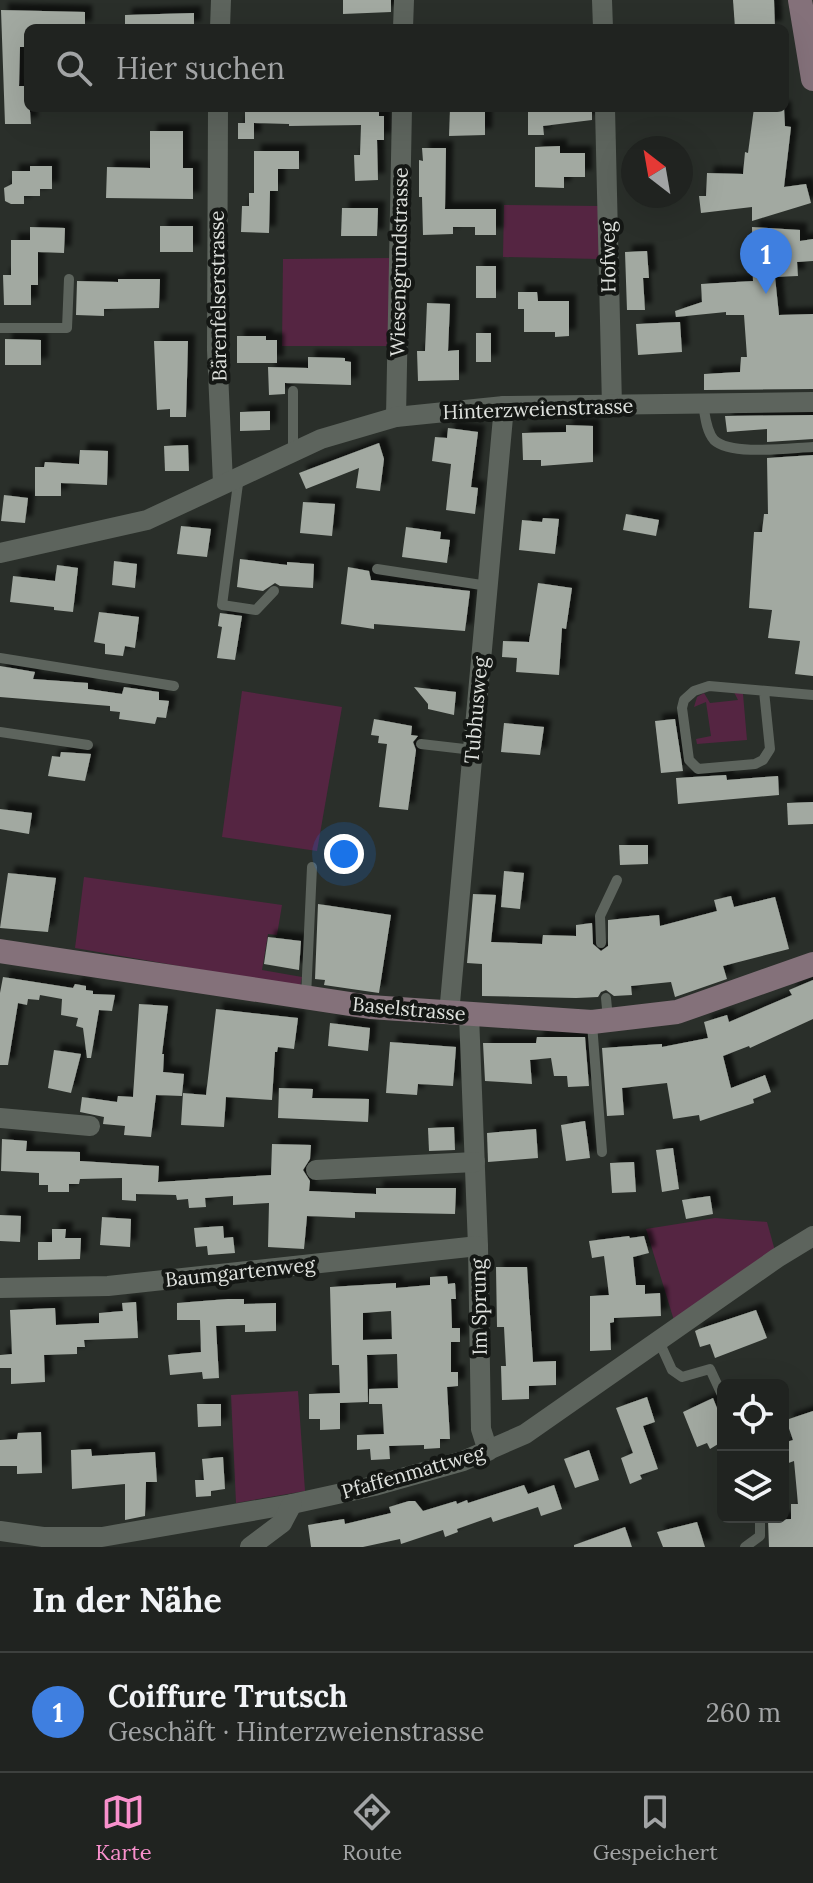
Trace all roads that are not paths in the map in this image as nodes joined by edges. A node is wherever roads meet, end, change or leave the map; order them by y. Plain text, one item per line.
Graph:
1 (221, 0) edge
2 (404, 0) edge
3 (602, 0) edge
4 (800, 0) edge
5 (220, 24) edge
6 (403, 24) edge
7 (603, 24) edge
8 (813, 76) edge
9 (218, 112) edge
10 (402, 112) edge
11 (605, 112) edge
12 (69, 279) dead end
13 (0, 328) edge
14 (293, 391) dead end
15 (813, 402) edge
16 (703, 404) junction
17 (504, 406) junction
18 (612, 406) junction
19 (396, 417) junction
20 (813, 447) edge
21 (293, 452) junction
22 (231, 479) junction
23 (0, 553) edge
24 (377, 569) dead end
25 (488, 586) junction
26 (274, 591) dead end
27 (0, 658) edge
28 (174, 686) dead end
29 (764, 691) junction
30 (813, 695) edge
31 (0, 732) edge
32 (421, 744) dead end
33 (88, 745) dead end
34 (473, 750) junction
35 (312, 867) dead end
36 (617, 880) dead end
37 (601, 943) dead end
38 (0, 951) edge
39 (813, 964) edge
40 (306, 997) junction
41 (602, 1014) junction
42 (459, 1015) junction
43 (0, 1118) edge
44 (90, 1126) dead end
45 (602, 1152) dead end
46 (475, 1162) junction
47 (316, 1170) dead end
48 (813, 1236) edge
49 (478, 1246) junction
50 (0, 1288) edge
51 (658, 1339) junction
52 (717, 1384) edge
53 (488, 1451) junction
54 (292, 1504) junction
55 (760, 1523) edge
56 (0, 1531) edge
57 (250, 1547) edge
58 (745, 1547) edge

1 - 5 street
2 - 6 street
3 - 7 street
4 - 8 street
9 - 22 street, Bärenfelserstrasse
10 - 19 street, Wiesengrundstrasse
11 - 18 street, Hofweg
12 - 13 lane
14 - 21 lane
15 - 16 street, Hinterzweienstrasse
16 - 18 street, Hinterzweienstrasse
16 - 20 lane
17 - 18 street, Hinterzweienstrasse
17 - 19 street, Hinterzweienstrasse
17 - 25 street, Tubhusweg
19 - 21 street, Hinterzweienstrasse
21 - 22 street, Hinterzweienstrasse
22 - 23 street, Hinterzweienstrasse
22 - 26 lane
24 - 25 lane
25 - 34 street, Tubhusweg
27 - 28 lane
29 - 29 lane
29 - 30 lane
31 - 33 lane
32 - 34 lane
34 - 42 street, Tubhusweg
35 - 40 lane
36 - 37 lane
38 - 40 street, Baselstrasse
39 - 41 street, Baselstrasse
40 - 42 street, Baselstrasse
41 - 42 street, Baselstrasse
41 - 45 lane
42 - 46 street, Im Sprung
43 - 44 street
46 - 47 street
46 - 49 street, Im Sprung
48 - 51 street, Pfaffenmattweg
49 - 50 street, Baumgartenweg
49 - 53 street, Im Sprung
51 - 52 lane
51 - 53 street, Pfaffenmattweg
53 - 54 street, Pfaffenmattweg
54 - 56 street, Pfaffenmattweg
54 - 57 street
55 - 58 lane

